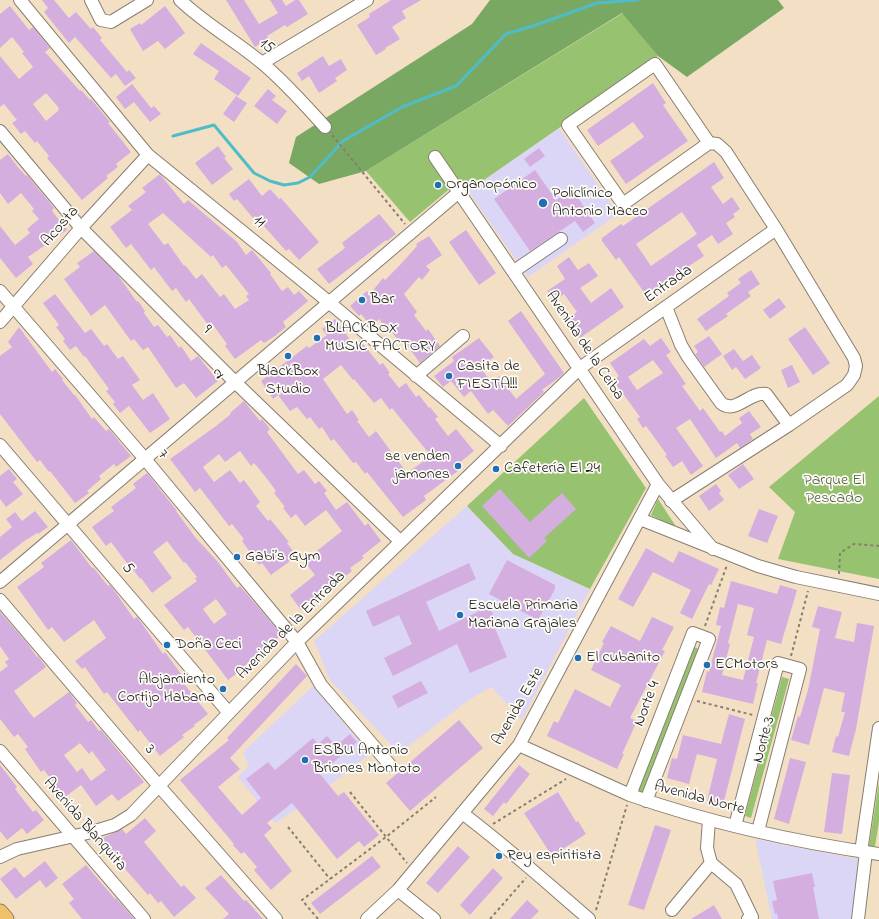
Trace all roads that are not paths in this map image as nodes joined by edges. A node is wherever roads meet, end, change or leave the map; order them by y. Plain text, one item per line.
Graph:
1 (20, 0) edge
2 (91, 0) edge
3 (147, 0) edge
4 (180, 0) edge
5 (367, 0) edge
6 (262, 64) junction
7 (324, 127) road end
8 (0, 131) edge
9 (709, 143) junction
10 (148, 155) junction
11 (435, 157) dead end
12 (459, 192) junction
13 (81, 228) junction
14 (776, 229) junction
15 (561, 239) dead end
16 (514, 272) junction
17 (0, 291) edge
18 (329, 303) junction
19 (13, 307) junction
20 (666, 307) junction
21 (0, 322) edge
22 (463, 336) dead end
23 (580, 368) junction
24 (416, 376) junction
25 (235, 382) junction
26 (789, 425) junction
27 (0, 445) edge
28 (500, 446) junction
29 (145, 459) junction
30 (658, 484) junction
31 (671, 501) junction
32 (640, 519) junction
33 (68, 525) junction
34 (400, 541) junction
35 (712, 549) junction
36 (0, 582) edge
37 (879, 594) edge
38 (0, 600) edge
39 (297, 642) junction
40 (229, 713) junction
41 (879, 728) edge
42 (519, 745) junction
43 (0, 751) edge
44 (390, 765) dead end
45 (159, 786) junction
46 (630, 795) junction
47 (646, 801) junction
48 (462, 813) junction
49 (709, 820) junction
50 (735, 826) junction
51 (758, 831) junction
52 (72, 836) junction
53 (864, 852) junction
54 (879, 854) edge
55 (0, 857) edge
56 (711, 863) junction
57 (398, 890) junction
58 (672, 910) dead end
59 (0, 912) edge
60 (592, 915) edge
61 (6, 919) edge
62 (144, 919) edge
63 (276, 919) edge
64 (368, 919) edge
65 (434, 919) edge
66 (748, 919) edge
67 (858, 919) edge

1 - 10 street, 11
2 - 3 street
4 - 6 street, 15
5 - 6 street
6 - 7 street, 15
8 - 13 street, 9
9 - 9 street
9 - 14 street
10 - 13 street, Acosta
10 - 18 street, 11
11 - 12 street, Avenida de la Ceiba
12 - 16 street, Avenida de la Ceiba
12 - 18 street, 2
13 - 19 street, Acosta
13 - 25 street, 9
14 - 20 street, Entrada
14 - 26 street
15 - 16 street
16 - 23 street, Avenida de la Ceiba
17 - 19 street, 7
18 - 24 street, 11
18 - 25 street, 2
19 - 21 street, Acosta
19 - 29 street, 7
20 - 23 street, Entrada
20 - 26 street
22 - 24 street
23 - 28 street, Avenida de la Entrada
23 - 30 street, Avenida de la Ceiba
24 - 28 street, 11
25 - 29 street, 2
25 - 34 street, 9
26 - 31 street
27 - 33 street, 5
28 - 34 street, Avenida de la Entrada
29 - 33 street, 2
29 - 39 street, 7
30 - 31 street, Avenida de la Ceiba
30 - 32 street, Avenida Este
31 - 35 street, Avenida de la Ceiba
32 - 35 street, Avenida de la Ceiba
32 - 42 street, Avenida Este
33 - 36 street, 2
33 - 40 street, 5
34 - 39 street, Avenida de la Entrada
35 - 37 street, Avenida de la Ceiba
38 - 45 street, 3
39 - 40 street, Avenida de la Entrada
39 - 44 street, 7
40 - 45 street, Avenida de la Entrada
41 - 53 street
42 - 46 street, Avenida Norte
42 - 48 street, Avenida Este
43 - 52 street, Avenida Blanquita
45 - 52 street, Avenida de la Entrada
45 - 63 street, 3
46 - 47 street, Avenida Norte
46 - 47 street, Norte 4
47 - 49 street, Avenida Norte
48 - 57 street, Avenida Este
48 - 60 street
49 - 50 street, Avenida Norte
49 - 56 street
50 - 51 street, Avenida Norte
50 - 51 street, Norte 3
51 - 53 street, Avenida Norte
52 - 55 street, Avenida de la Entrada
52 - 62 street, Avenida Blanquita
53 - 54 street, Avenida Norte
53 - 67 street
56 - 58 street
56 - 66 street
57 - 64 street, Avenida Este
57 - 65 street
59 - 61 main road

